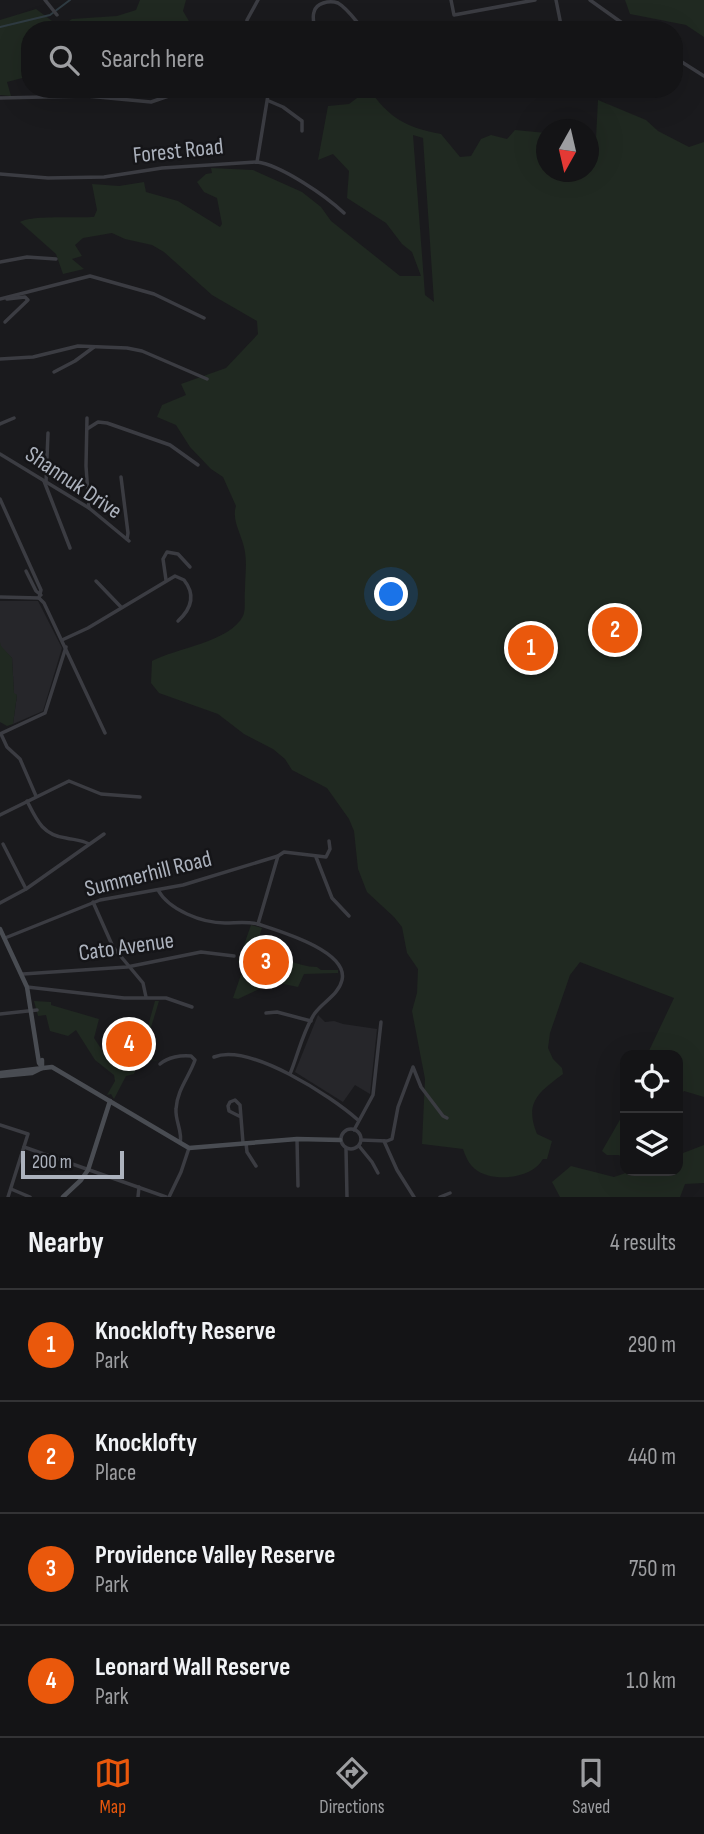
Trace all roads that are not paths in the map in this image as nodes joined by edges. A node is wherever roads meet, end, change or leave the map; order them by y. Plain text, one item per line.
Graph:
1 (45, 0) edge
2 (258, 0) edge
3 (451, 0) edge
4 (535, 0) edge
5 (556, 0) edge
6 (590, 0) edge
7 (57, 15) dead end
8 (247, 21) edge
9 (314, 21) edge
10 (356, 21) edge
11 (560, 21) edge
12 (619, 21) edge
13 (683, 62) edge
14 (704, 76) edge
15 (0, 98) edge
16 (21, 98) edge
17 (109, 98) edge
18 (163, 98) edge
19 (269, 101) joint
20 (302, 131) dead end
21 (257, 162) junction
22 (0, 174) edge
23 (344, 214) dead end
24 (55, 259) dead end
25 (0, 262) edge
26 (1, 299) edge
27 (204, 318) dead end
28 (5, 322) dead end
29 (94, 347) junction
30 (0, 359) edge
31 (54, 372) dead end
32 (206, 379) dead end
33 (14, 418) dead end
34 (87, 418) dead end
35 (0, 424) edge
36 (87, 429) junction
37 (48, 433) dead end
38 (0, 454) edge
39 (198, 464) dead end
40 (121, 477) dead end
41 (45, 481) junction
42 (0, 499) edge
43 (89, 508) junction
44 (68, 541) junction
45 (76, 545) dead end
46 (70, 548) dead end
47 (190, 567) dead end
48 (26, 571) dead end
49 (166, 580) junction
50 (96, 581) dead end
51 (0, 597) edge
52 (40, 597) junction
53 (121, 607) junction
54 (178, 621) dead end
55 (62, 640) junction
56 (66, 647) junction
57 (105, 733) dead end
58 (0, 734) edge
59 (36, 796) junction
60 (140, 797) dead end
61 (27, 801) junction
62 (0, 815) edge
63 (104, 834) dead end
64 (329, 841) dead end
65 (3, 844) dead end
66 (89, 845) junction
67 (278, 856) junction
68 (316, 857) junction
69 (26, 889) junction
70 (158, 890) junction
71 (93, 902) junction
72 (0, 903) edge
73 (349, 916) dead end
74 (258, 924) junction
75 (0, 929) edge
76 (5, 938) junction
77 (234, 956) dead end
78 (127, 967) junction
79 (23, 974) junction
80 (27, 986) junction
81 (146, 997) junction
82 (192, 1007) dead end
83 (30, 1010) junction
84 (37, 1010) dead end
85 (267, 1013) dead end
86 (0, 1014) edge
87 (311, 1021) junction
88 (382, 1023) dead end
89 (40, 1057) junction
90 (214, 1057) dead end
91 (161, 1061) dead end
92 (42, 1067) junction
93 (52, 1067) junction
94 (290, 1074) junction
95 (0, 1075) edge
96 (110, 1101) junction
97 (241, 1116) junction
98 (447, 1118) dead end
99 (358, 1120) junction
100 (0, 1125) edge
101 (354, 1130) junction
102 (297, 1139) junction
103 (340, 1140) junction
104 (361, 1140) junction
105 (384, 1141) junction
106 (180, 1143) junction
107 (245, 1143) junction
108 (359, 1146) junction
109 (24, 1147) junction
110 (189, 1148) junction
111 (346, 1149) junction
112 (256, 1166) dead end
113 (88, 1170) junction
114 (378, 1173) dead end
115 (298, 1186) dead end
116 (139, 1187) junction
117 (10, 1189) junction
118 (450, 1193) dead end
119 (8, 1197) edge
120 (30, 1197) edge
121 (63, 1197) edge
122 (138, 1197) edge
123 (167, 1197) edge
124 (347, 1197) edge
125 (414, 1197) edge
126 (440, 1197) edge

1 - 7 street
2 - 8 street
3 - 4 street
5 - 11 street
6 - 12 street
9 - 10 street
13 - 14 street
15 - 16 street
17 - 18 street
19 - 20 street
19 - 21 street
21 - 22 street, Forest Road
21 - 23 street, Forest Road
24 - 25 street
26 - 27 street
26 - 28 street
29 - 30 street
29 - 31 street
29 - 32 street
33 - 35 street
34 - 36 street
36 - 39 street
36 - 43 street
37 - 41 street
38 - 41 street, Shannuk Drive
40 - 43 street, Shannuk Drive
41 - 43 street, Shannuk Drive
41 - 44 street
42 - 52 street
44 - 45 street
44 - 46 street
47 - 49 street
48 - 52 street
49 - 53 street
49 - 54 street
50 - 53 street
51 - 52 street
52 - 55 street
53 - 55 street
55 - 56 street
56 - 57 street
56 - 58 street
58 - 59 street
59 - 60 street
59 - 61 street
61 - 62 street
61 - 66 street
63 - 66 street
64 - 68 street
65 - 69 street
66 - 69 street
67 - 68 street, Summerhill Road
67 - 70 street, Summerhill Road
67 - 74 street
68 - 73 street
69 - 72 street
70 - 71 street, Summerhill Road
70 - 74 street
71 - 76 street, Summerhill Road
71 - 78 street
74 - 87 street
75 - 76 street
76 - 79 street
77 - 78 street, Cato Avenue
78 - 79 street, Cato Avenue
78 - 81 street
79 - 80 street
80 - 81 street
80 - 83 street
81 - 82 street
83 - 84 street
83 - 86 street
83 - 89 street
85 - 87 street
87 - 94 street
88 - 99 street
89 - 92 street
89 - 93 street
90 - 94 street
91 - 106 street
92 - 93 street
92 - 95 street
93 - 96 street
94 - 99 street
96 - 106 street
96 - 113 street
97 - 97 street
97 - 107 street
98 - 105 street
99 - 101 street
100 - 109 street
101 - 103 street
101 - 104 street
102 - 103 street
102 - 107 street
102 - 115 street
103 - 111 street
104 - 105 street
104 - 108 street
105 - 125 street
106 - 110 street
107 - 110 street
107 - 112 street
108 - 111 street
108 - 114 street
109 - 113 street
109 - 117 street
110 - 123 street
111 - 124 street
113 - 116 street
113 - 121 street
116 - 122 street
116 - 123 street
117 - 119 street
117 - 120 street
118 - 126 street

